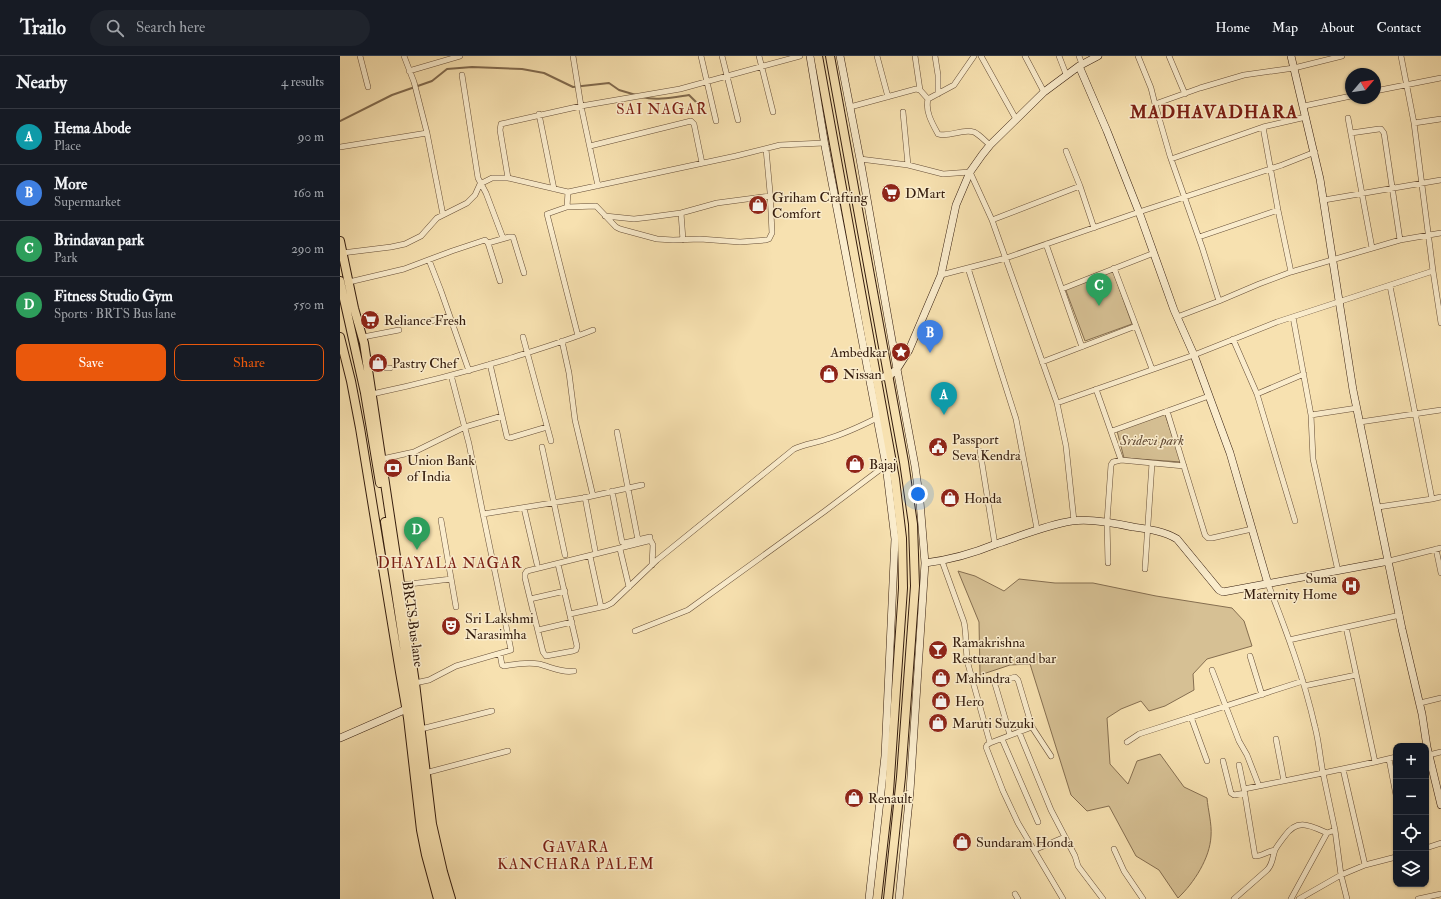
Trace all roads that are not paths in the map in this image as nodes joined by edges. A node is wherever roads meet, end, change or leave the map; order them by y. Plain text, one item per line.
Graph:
1 (360, 56) edge
2 (404, 56) edge
3 (460, 56) edge
4 (573, 56) edge
5 (701, 56) edge
6 (722, 56) edge
7 (759, 56) edge
8 (800, 56) edge
9 (810, 56) edge
10 (818, 56) edge
11 (830, 56) edge
12 (840, 56) edge
13 (877, 56) edge
14 (915, 56) edge
15 (936, 56) edge
16 (974, 56) edge
17 (981, 56) edge
18 (1025, 56) edge
19 (1059, 56) edge
20 (1079, 56) edge
21 (1098, 56) edge
22 (1138, 56) edge
23 (1169, 56) edge
24 (1291, 56) edge
25 (1342, 56) edge
26 (1401, 56) edge
27 (1323, 58) edge
28 (1080, 65) junction
29 (761, 66) junction
30 (1294, 68) junction
31 (409, 71) junction
32 (1066, 74) junction
33 (462, 75) dead end
34 (727, 75) junction
35 (1441, 78) edge
36 (707, 81) junction
37 (1406, 85) junction
38 (368, 87) dead end
39 (920, 90) junction
40 (1381, 90) edge
41 (1044, 92) junction
42 (938, 94) junction
43 (1185, 94) junction
44 (888, 97) junction
45 (1345, 97) edge
46 (928, 99) junction
47 (1155, 104) junction
48 (581, 106) junction
49 (1304, 106) junction
50 (850, 107) junction
51 (773, 112) dead end
52 (903, 112) dead end
53 (539, 114) junction
54 (1306, 117) junction
55 (1348, 118) dead end
56 (1016, 119) junction
57 (1441, 119) edge
58 (738, 120) dead end
59 (716, 121) dead end
60 (1414, 124) junction
61 (1263, 127) junction
62 (426, 133) junction
63 (1351, 133) junction
64 (824, 143) junction
65 (990, 145) junction
66 (590, 146) junction
67 (340, 147) edge
68 (766, 149) junction
69 (1066, 150) dead end
70 (1315, 152) junction
71 (860, 159) junction
72 (1171, 159) junction
73 (702, 163) junction
74 (908, 165) junction
75 (1271, 168) junction
76 (970, 172) junction
77 (508, 178) junction
78 (1441, 180) edge
79 (1422, 183) junction
80 (480, 184) junction
81 (598, 186) junction
82 (1080, 186) junction
83 (1392, 188) junction
84 (554, 189) junction
85 (568, 192) junction
86 (1361, 194) junction
87 (770, 196) junction
88 (1184, 197) junction
89 (1324, 200) junction
90 (567, 207) junction
91 (1278, 210) junction
92 (1139, 212) junction
93 (681, 213) junction
94 (443, 215) junction
95 (605, 216) junction
96 (992, 220) junction
97 (1094, 228) junction
98 (1441, 233) edge
99 (1428, 235) junction
100 (1199, 237) junction
101 (503, 238) junction
102 (683, 240) junction
103 (1400, 240) junction
104 (340, 241) edge
105 (488, 243) junction
106 (1046, 244) junction
107 (1372, 248) junction
108 (342, 253) junction
109 (1154, 253) junction
110 (1006, 258) junction
111 (1333, 259) junction
112 (429, 260) junction
113 (968, 268) junction
114 (1114, 268) junction
115 (1433, 271) junction
116 (1291, 272) junction
117 (524, 273) dead end
118 (941, 275) junction
119 (344, 282) edge
120 (500, 282) dead end
121 (1390, 286) junction
122 (1062, 289) junction
123 (1219, 301) junction
124 (1340, 303) junction
125 (1440, 314) edge
126 (449, 316) junction
127 (1177, 317) junction
128 (1293, 317) junction
129 (427, 322) dead end
130 (1441, 323) edge
131 (1136, 326) junction
132 (399, 330) dead end
133 (593, 330) dead end
134 (578, 336) junction
135 (340, 337) edge
136 (363, 337) junction
137 (523, 337) dead end
138 (1233, 339) junction
139 (562, 341) junction
140 (1082, 347) junction
141 (527, 353) junction
142 (1194, 355) junction
143 (1042, 362) junction
144 (490, 364) junction
145 (368, 368) junction
146 (390, 368) dead end
147 (897, 369) junction
148 (1152, 369) junction
149 (469, 371) junction
150 (1304, 374) junction
151 (451, 375) junction
152 (889, 376) junction
153 (873, 379) junction
154 (1096, 389) junction
155 (372, 394) junction
156 (1257, 394) junction
157 (1209, 396) junction
158 (1056, 403) junction
159 (1357, 408) junction
160 (1441, 410) edge
161 (1167, 411) junction
162 (1311, 414) junction
163 (1415, 414) junction
164 (502, 416) junction
165 (877, 418) junction
166 (1360, 422) junction
167 (465, 427) junction
168 (548, 427) junction
169 (1112, 431) junction
170 (617, 432) dead end
171 (551, 441) dead end
172 (542, 447) dead end
173 (980, 451) dead end
174 (382, 459) junction
175 (1121, 460) junction
176 (1152, 463) junction
177 (886, 465) junction
178 (1184, 466) junction
179 (642, 484) dead end
180 (628, 488) junction
181 (612, 491) junction
182 (593, 496) junction
183 (585, 497) junction
184 (1441, 497) edge
185 (1432, 499) junction
186 (555, 503) junction
187 (1378, 507) junction
188 (524, 508) junction
189 (483, 514) junction
190 (441, 520) dead end
191 (1074, 520) junction
192 (1295, 521) dead end
193 (1107, 522) junction
194 (1037, 529) junction
195 (1148, 529) junction
196 (1252, 529) junction
197 (650, 537) dead end
198 (638, 540) junction
199 (994, 545) junction
200 (1439, 548) edge
201 (620, 549) junction
202 (595, 550) dead end
203 (565, 555) dead end
204 (590, 556) junction
205 (942, 561) junction
206 (1389, 561) junction
207 (1108, 562) dead end
208 (925, 563) junction
209 (537, 564) dead end
210 (558, 564) junction
211 (652, 564) junction
212 (1145, 569) dead end
213 (1338, 571) junction
214 (1441, 573) edge
215 (451, 579) junction
216 (1268, 584) junction
217 (401, 585) junction
218 (629, 587) junction
219 (564, 591) junction
220 (530, 599) junction
221 (456, 607) dead end
222 (602, 607) junction
223 (570, 614) junction
224 (1400, 614) junction
225 (572, 622) junction
226 (1346, 627) junction
227 (538, 630) junction
228 (635, 631) dead end
229 (1289, 640) junction
230 (500, 654) junction
231 (1250, 656) dead end
232 (1212, 670) dead end
233 (574, 671) dead end
234 (1356, 675) junction
235 (415, 682) junction
236 (1304, 683) junction
237 (1262, 695) junction
238 (1441, 698) edge
239 (1420, 703) junction
240 (412, 707) junction
241 (1225, 707) junction
242 (492, 711) dead end
243 (1191, 718) junction
244 (1032, 727) junction
245 (421, 729) junction
246 (1020, 732) junction
247 (1010, 735) junction
248 (340, 738) edge
249 (1276, 738) dead end
250 (1002, 739) junction
251 (1127, 742) dead end
252 (990, 743) junction
253 (1426, 743) edge
254 (508, 751) dead end
255 (1441, 752) edge
256 (1429, 755) joint
257 (1051, 756) dead end
258 (1393, 758) edge
259 (1389, 759) junction
260 (1207, 761) dead end
261 (1223, 761) dead end
262 (1375, 762) junction
263 (1238, 765) dead end
264 (1343, 769) junction
265 (425, 773) junction
266 (1323, 773) junction
267 (1393, 780) edge
268 (1284, 781) junction
269 (1258, 786) junction
270 (1245, 791) junction
271 (1441, 805) edge
272 (1038, 822) dead end
273 (1335, 830) junction
274 (1327, 833) junction
275 (1065, 837) junction
276 (1441, 843) edge
277 (1429, 847) edge
278 (1114, 849) dead end
279 (1034, 850) junction
280 (1275, 850) junction
281 (1393, 858) edge
282 (1364, 865) junction
283 (1342, 875) junction
284 (1441, 894) edge
285 (438, 899) edge
286 (445, 899) edge
287 (451, 899) edge
288 (869, 899) edge
289 (877, 899) edge
290 (888, 899) edge
291 (899, 899) edge
292 (1063, 899) edge
293 (1103, 899) edge
294 (1143, 899) edge
295 (1234, 899) edge
296 (1292, 899) edge
297 (1299, 899) edge
298 (1347, 899) edge
299 (1418, 899) edge

1 - 38 street
2 - 31 street
3 - 31 street
4 - 48 street
5 - 36 street
6 - 34 street
7 - 29 street
8 - 29 street
9 - 64 street
10 - 153 main road
11 - 152 main road
12 - 50 street
13 - 44 street
14 - 39 street
15 - 42 street
16 - 42 street
17 - 56 street
18 - 41 street
19 - 32 street
20 - 28 street
21 - 28 street
22 - 47 street
23 - 43 street
24 - 30 street
25 - 27 street
26 - 37 street
27 - 30 street
28 - 32 street
28 - 92 street
29 - 34 street
29 - 51 street
30 - 43 street
30 - 49 street
31 - 62 street
32 - 41 street
33 - 80 street
34 - 36 street
34 - 58 street
35 - 37 street
36 - 48 street
36 - 59 street
37 - 40 street
37 - 60 street
39 - 44 street
39 - 46 street
41 - 56 street
42 - 46 street
43 - 47 street
44 - 50 street
45 - 49 street
46 - 65 street
47 - 72 street
48 - 53 street
48 - 66 street
49 - 54 street
50 - 71 street
52 - 74 street
53 - 77 street
53 - 84 street
54 - 61 street
54 - 70 street
55 - 63 street
56 - 65 street
57 - 60 street
60 - 79 street
61 - 72 street
61 - 75 street
62 - 67 street
62 - 94 street
63 - 83 street
63 - 86 street
64 - 68 street
64 - 153 street
65 - 76 street
66 - 73 street
66 - 81 street
68 - 73 street
68 - 87 street
69 - 82 street
70 - 75 street
70 - 89 street
71 - 74 street
71 - 147 street
72 - 88 street
73 - 81 street
74 - 76 street
75 - 88 street
75 - 91 street
76 - 96 street
76 - 118 street
77 - 80 street
77 - 84 street
78 - 79 street
79 - 83 street
79 - 99 street
80 - 94 street
80 - 101 street
81 - 85 street
82 - 96 street
82 - 97 street
83 - 86 street
83 - 103 street
84 - 85 street
85 - 90 street
86 - 89 street
86 - 107 street
87 - 93 street
87 - 102 street
88 - 92 street
88 - 100 street
89 - 111 street
90 - 95 street
90 - 134 street
91 - 100 street
91 - 116 street
92 - 97 street
92 - 109 street
93 - 95 street
93 - 102 street
94 - 108 street
95 - 102 street
96 - 110 street
97 - 106 street
98 - 99 street
99 - 103 street
99 - 115 street
100 - 123 street
101 - 105 street
101 - 117 street
103 - 107 street
104 - 108 main road
105 - 112 street
105 - 120 street
106 - 110 street
106 - 122 street
107 - 111 street
108 - 119 main road
109 - 114 street
109 - 127 street
110 - 113 street
110 - 143 street
111 - 116 street
111 - 124 street
112 - 119 street
112 - 126 street
113 - 118 street
113 - 194 street
114 - 122 street
114 - 131 street
115 - 121 street
115 - 125 street
116 - 123 street
118 - 147 street
119 - 136 main road
119 - 240 main road, BRTS Bus lane
121 - 124 street
121 - 163 street
122 - 140 street
123 - 127 street
124 - 128 street
124 - 159 street
125 - 130 street
126 - 129 street
126 - 149 street
127 - 142 street
128 - 138 street
128 - 150 street
131 - 140 street
131 - 148 street
132 - 136 street
133 - 134 street
134 - 139 street
135 - 240 main road
136 - 145 main road
137 - 141 street
138 - 142 street
138 - 156 street
139 - 141 street
139 - 182 street
140 - 143 street
141 - 144 street
141 - 168 street
142 - 148 street
142 - 157 street
143 - 158 street
144 - 149 street
144 - 164 street
145 - 146 street
145 - 155 main road
147 - 152 street
147 - 208 street
148 - 154 street
149 - 151 street
150 - 156 street
150 - 162 street
151 - 155 street
151 - 167 street
152 - 153 street
152 - 290 main road
153 - 165 street
153 - 289 main road
154 - 158 street
154 - 169 street
155 - 174 main road
156 - 192 street
157 - 161 street
157 - 196 street
158 - 191 street
159 - 162 street
159 - 166 street
160 - 163 street
161 - 169 street
161 - 178 street
162 - 213 street
163 - 166 street
163 - 185 street
164 - 167 street
164 - 168 street
165 - 177 street
165 - 211 street
166 - 187 street
167 - 174 street
167 - 189 street
168 - 171 street
169 - 175 street
170 - 180 street
172 - 186 street
173 - 199 street
174 - 217 main road
175 - 176 street
175 - 193 street
176 - 178 street
176 - 195 street
177 - 228 street
177 - 288 street
178 - 196 street
179 - 180 street
180 - 181 street
180 - 198 street
181 - 182 street
181 - 198 street
182 - 183 street
183 - 186 street
183 - 202 street
184 - 185 street
185 - 187 street
186 - 188 street
186 - 203 street
187 - 206 street
188 - 189 street
188 - 209 street
189 - 230 street
190 - 215 street
191 - 193 street
191 - 194 street
193 - 195 street
193 - 207 street
194 - 199 street
195 - 212 street
195 - 216 street
196 - 216 street
197 - 198 street
199 - 205 street
200 - 206 street
200 - 214 street
201 - 204 street
201 - 211 street
201 - 218 street
204 - 210 street
204 - 222 street
205 - 208 street
205 - 252 street
206 - 213 street
206 - 224 street
208 - 291 street
210 - 219 street
210 - 220 street
211 - 218 street
213 - 216 street
215 - 217 street
215 - 221 street
216 - 229 street
217 - 235 main road
218 - 222 street
219 - 220 street
219 - 223 street
220 - 227 street
222 - 223 street
223 - 225 street
224 - 226 street
224 - 239 street
225 - 227 street
225 - 227 street
226 - 229 street
226 - 234 street
229 - 236 street
230 - 233 street
230 - 235 street
231 - 237 street
232 - 241 street
234 - 236 street
234 - 262 street
235 - 240 main road
236 - 237 street
236 - 266 street
237 - 241 street
238 - 239 street
239 - 253 street
240 - 245 main road
240 - 248 street
240 - 285 main road
240 - 286 main road, BRTS Bus lane
241 - 243 street
241 - 269 street
242 - 245 street
243 - 251 street
243 - 260 street
244 - 246 street
244 - 247 street
244 - 257 street
245 - 265 main road
246 - 247 street
246 - 275 street
247 - 250 street
249 - 268 street
250 - 252 street
250 - 272 street
252 - 279 street
254 - 265 street
255 - 256 street
256 - 271 street
258 - 259 street
259 - 262 street
259 - 267 street
261 - 270 street
262 - 264 street
263 - 270 street
264 - 266 street
264 - 282 street
265 - 287 main road
266 - 268 street
266 - 273 street
268 - 269 street
269 - 270 street
270 - 280 street
273 - 274 street
273 - 283 street
274 - 280 street
274 - 296 street
275 - 279 street
275 - 293 street
276 - 277 street
278 - 294 street
279 - 292 street
280 - 295 street
281 - 282 street
282 - 283 street
283 - 297 street
283 - 298 street
284 - 299 street

